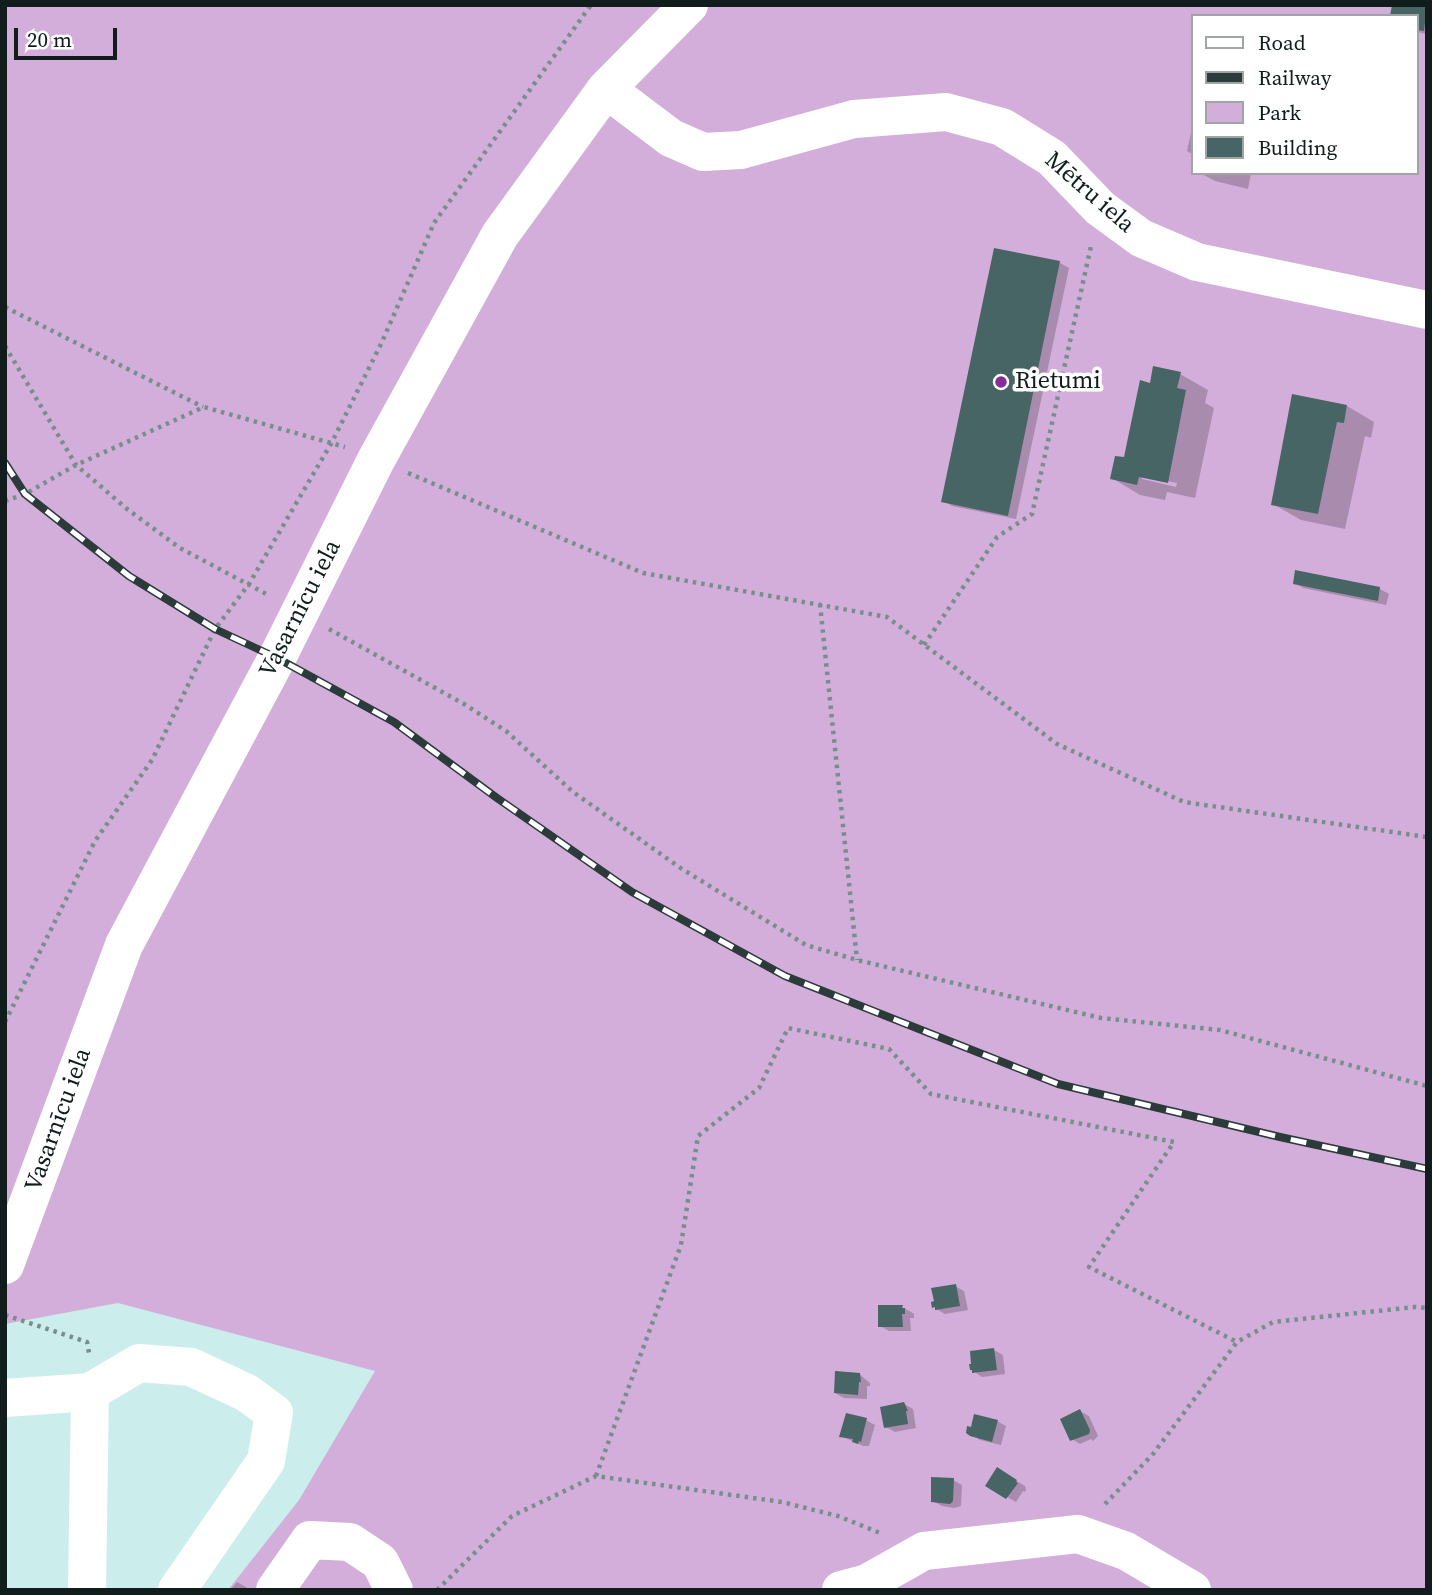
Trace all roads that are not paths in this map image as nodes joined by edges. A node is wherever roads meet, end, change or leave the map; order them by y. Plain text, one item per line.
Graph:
1 (689, 5) edge
2 (606, 89) junction
3 (1427, 310) edge
4 (5, 1265) edge
5 (90, 1392) junction
6 (5, 1398) edge
7 (87, 1590) edge
8 (177, 1590) edge
9 (275, 1590) edge
10 (394, 1590) edge
11 (841, 1590) edge
12 (1192, 1590) edge

1 - 2 street, Vasarnīcu iela
2 - 3 street, Mētru iela
2 - 4 street, Vasarnīcu iela
5 - 6 street
5 - 7 street
5 - 8 street
9 - 10 street
11 - 12 street

